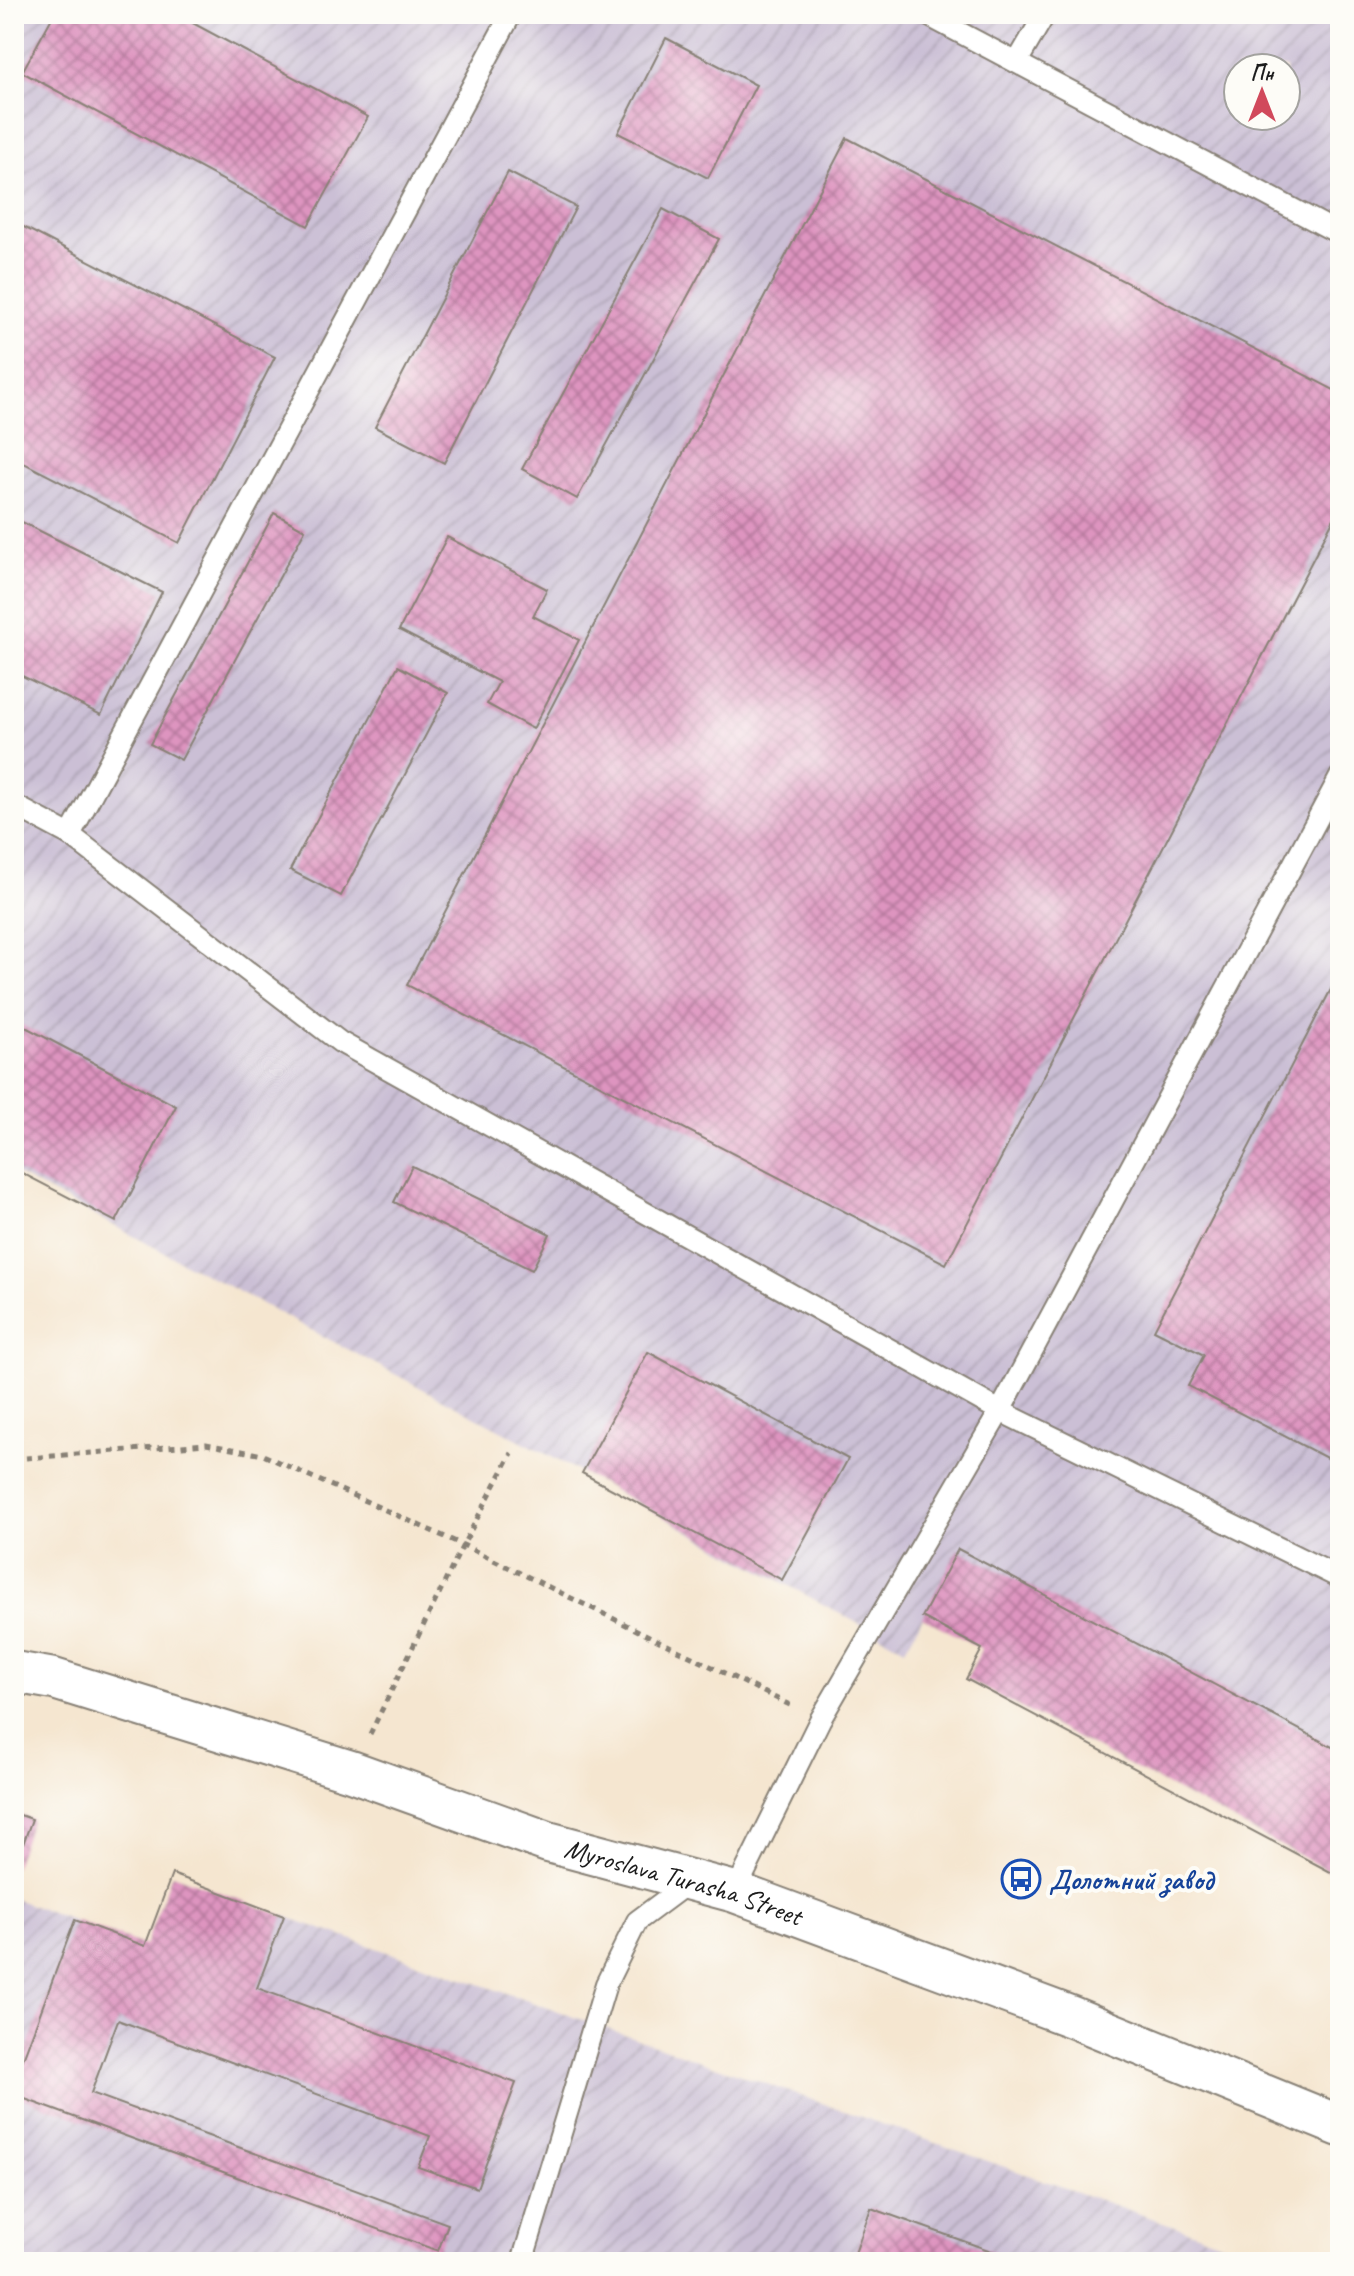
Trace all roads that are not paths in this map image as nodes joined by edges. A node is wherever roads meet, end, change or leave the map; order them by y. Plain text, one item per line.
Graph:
1 (511, 14) edge
2 (925, 14) edge
3 (1045, 14) edge
4 (1017, 62) junction
5 (1340, 234) edge
6 (1340, 777) edge
7 (14, 805) edge
8 (70, 835) junction
9 (1000, 1411) junction
10 (1340, 1578) edge
11 (14, 1672) edge
12 (692, 1880) junction
13 (735, 1892) junction
14 (1340, 2126) edge
15 (522, 2262) edge

1 - 8 lane
2 - 4 lane
3 - 4 lane
4 - 5 lane
6 - 9 lane
7 - 8 lane
8 - 9 lane
9 - 10 lane
9 - 13 lane
11 - 12 street, Myroslava Turasha Street
12 - 13 street, Myroslava Turasha Street
12 - 15 lane
13 - 14 street, Myroslava Turasha Street

